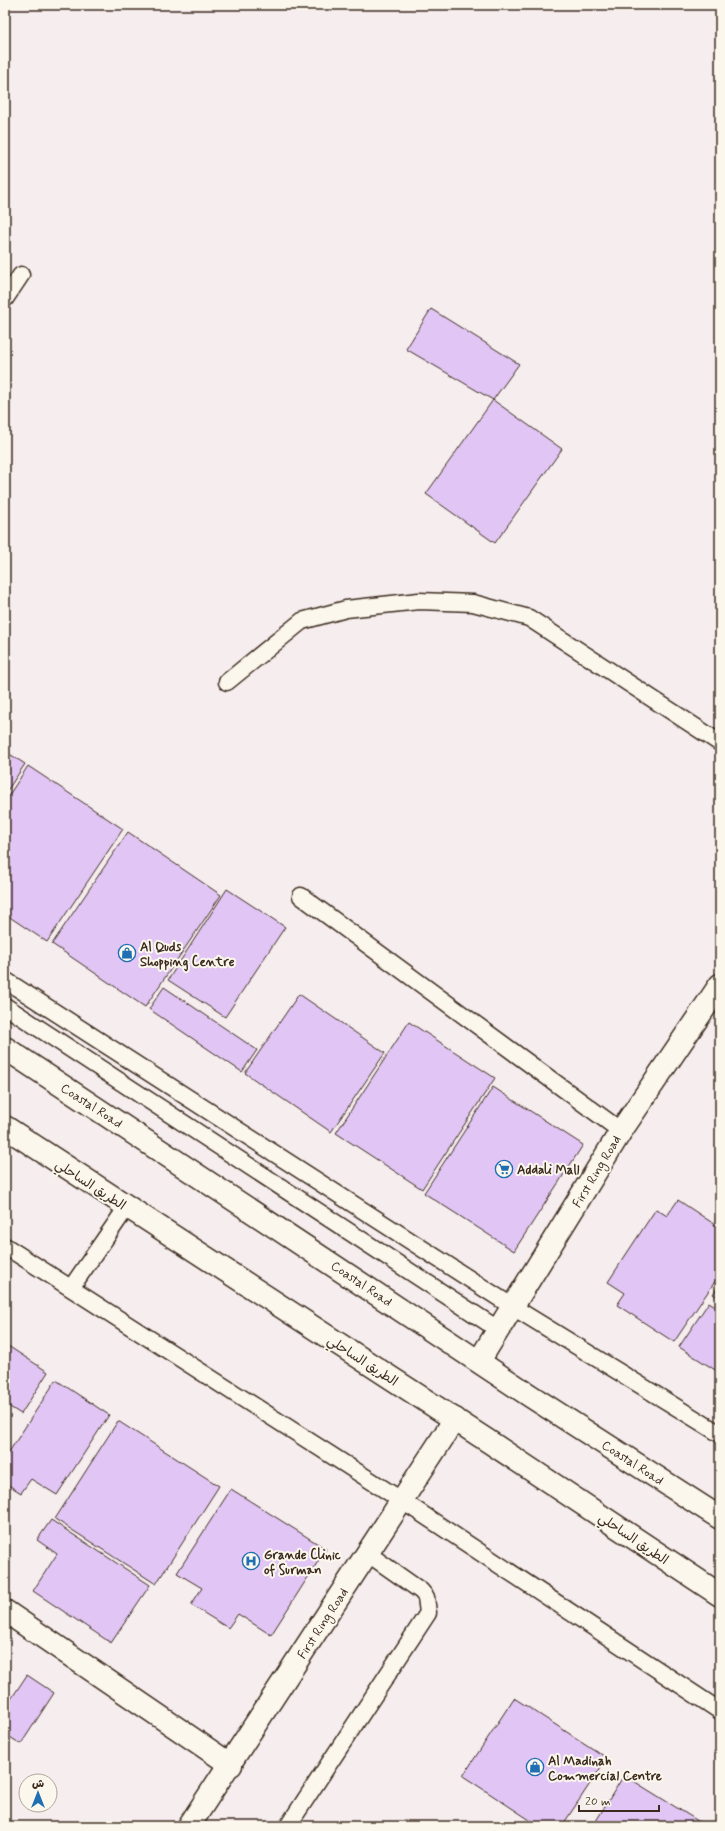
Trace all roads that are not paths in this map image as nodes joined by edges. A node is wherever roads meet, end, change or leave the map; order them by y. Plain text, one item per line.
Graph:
1 (21, 275) dead end
2 (5, 299) edge
3 (227, 682) dead end
4 (720, 743) edge
5 (301, 896) dead end
6 (5, 980) edge
7 (720, 985) edge
8 (5, 1006) edge
9 (5, 1048) edge
10 (5, 1127) edge
11 (621, 1131) junction
12 (127, 1207) junction
13 (5, 1246) edge
14 (71, 1288) junction
15 (513, 1307) junction
16 (499, 1330) junction
17 (479, 1361) junction
18 (455, 1419) junction
19 (720, 1434) edge
20 (401, 1500) junction
21 (720, 1518) edge
22 (367, 1553) junction
23 (720, 1595) edge
24 (5, 1611) edge
25 (720, 1711) edge
26 (231, 1765) junction
27 (195, 1824) edge
28 (288, 1826) edge

1 - 2 lane
3 - 4 lane
5 - 11 lane
6 - 15 lane
7 - 11 main road, First Ring Road
8 - 16 lane
9 - 17 main road, Coastal Road
10 - 12 main road, الطريق الساحلي
11 - 15 main road, First Ring Road
12 - 14 lane
12 - 18 main road, الطريق الساحلي
13 - 14 lane
14 - 20 lane
15 - 16 main road, First Ring Road
15 - 19 lane
16 - 17 main road, First Ring Road
17 - 21 main road, Coastal Road
18 - 20 main road, First Ring Road
18 - 23 main road, الطريق الساحلي
20 - 22 main road, First Ring Road
20 - 25 lane
22 - 26 main road, First Ring Road
22 - 28 lane
24 - 26 main road
26 - 27 main road, First Ring Road

